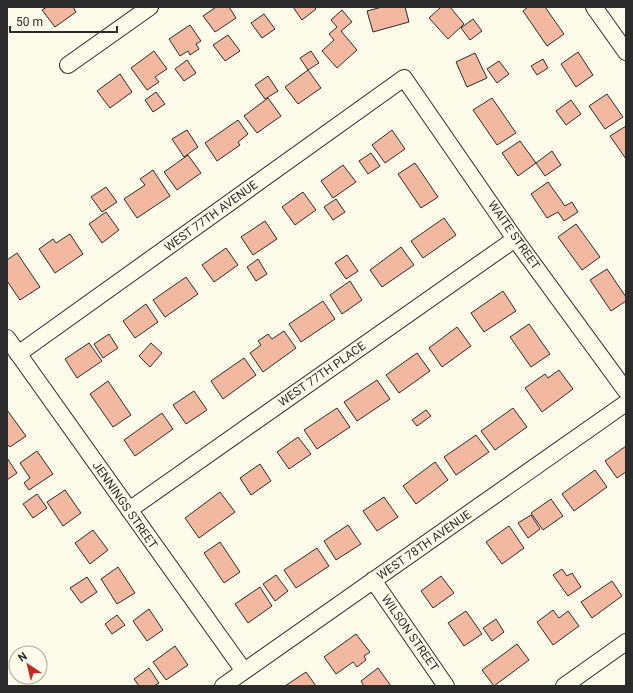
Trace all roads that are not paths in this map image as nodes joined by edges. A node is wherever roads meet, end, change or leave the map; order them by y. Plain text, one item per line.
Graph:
1 (150, 7) edge
2 (594, 7) edge
3 (626, 52) edge
4 (68, 65) dead end
5 (404, 78) joint
6 (515, 239) junction
7 (7, 338) edge
8 (18, 354) junction
9 (626, 391) edge
10 (626, 403) edge
11 (128, 510) junction
12 (373, 580) junction
13 (626, 642) edge
14 (244, 671) junction
15 (223, 686) edge
16 (446, 686) edge
17 (564, 686) edge

1 - 4 street
2 - 3 street
5 - 6 street, WAITE STREET
5 - 8 street, WEST 77TH AVENUE
6 - 9 street, WAITE STREET
6 - 11 street, WEST 77TH PLACE
7 - 8 street, JENNINGS STREET
8 - 11 street, JENNINGS STREET
10 - 12 street, WEST 78TH AVENUE
11 - 14 street, JENNINGS STREET
12 - 14 street, WEST 78TH AVENUE
12 - 16 street, WILSON STREET
13 - 17 street
14 - 15 street, WEST 78TH AVENUE

